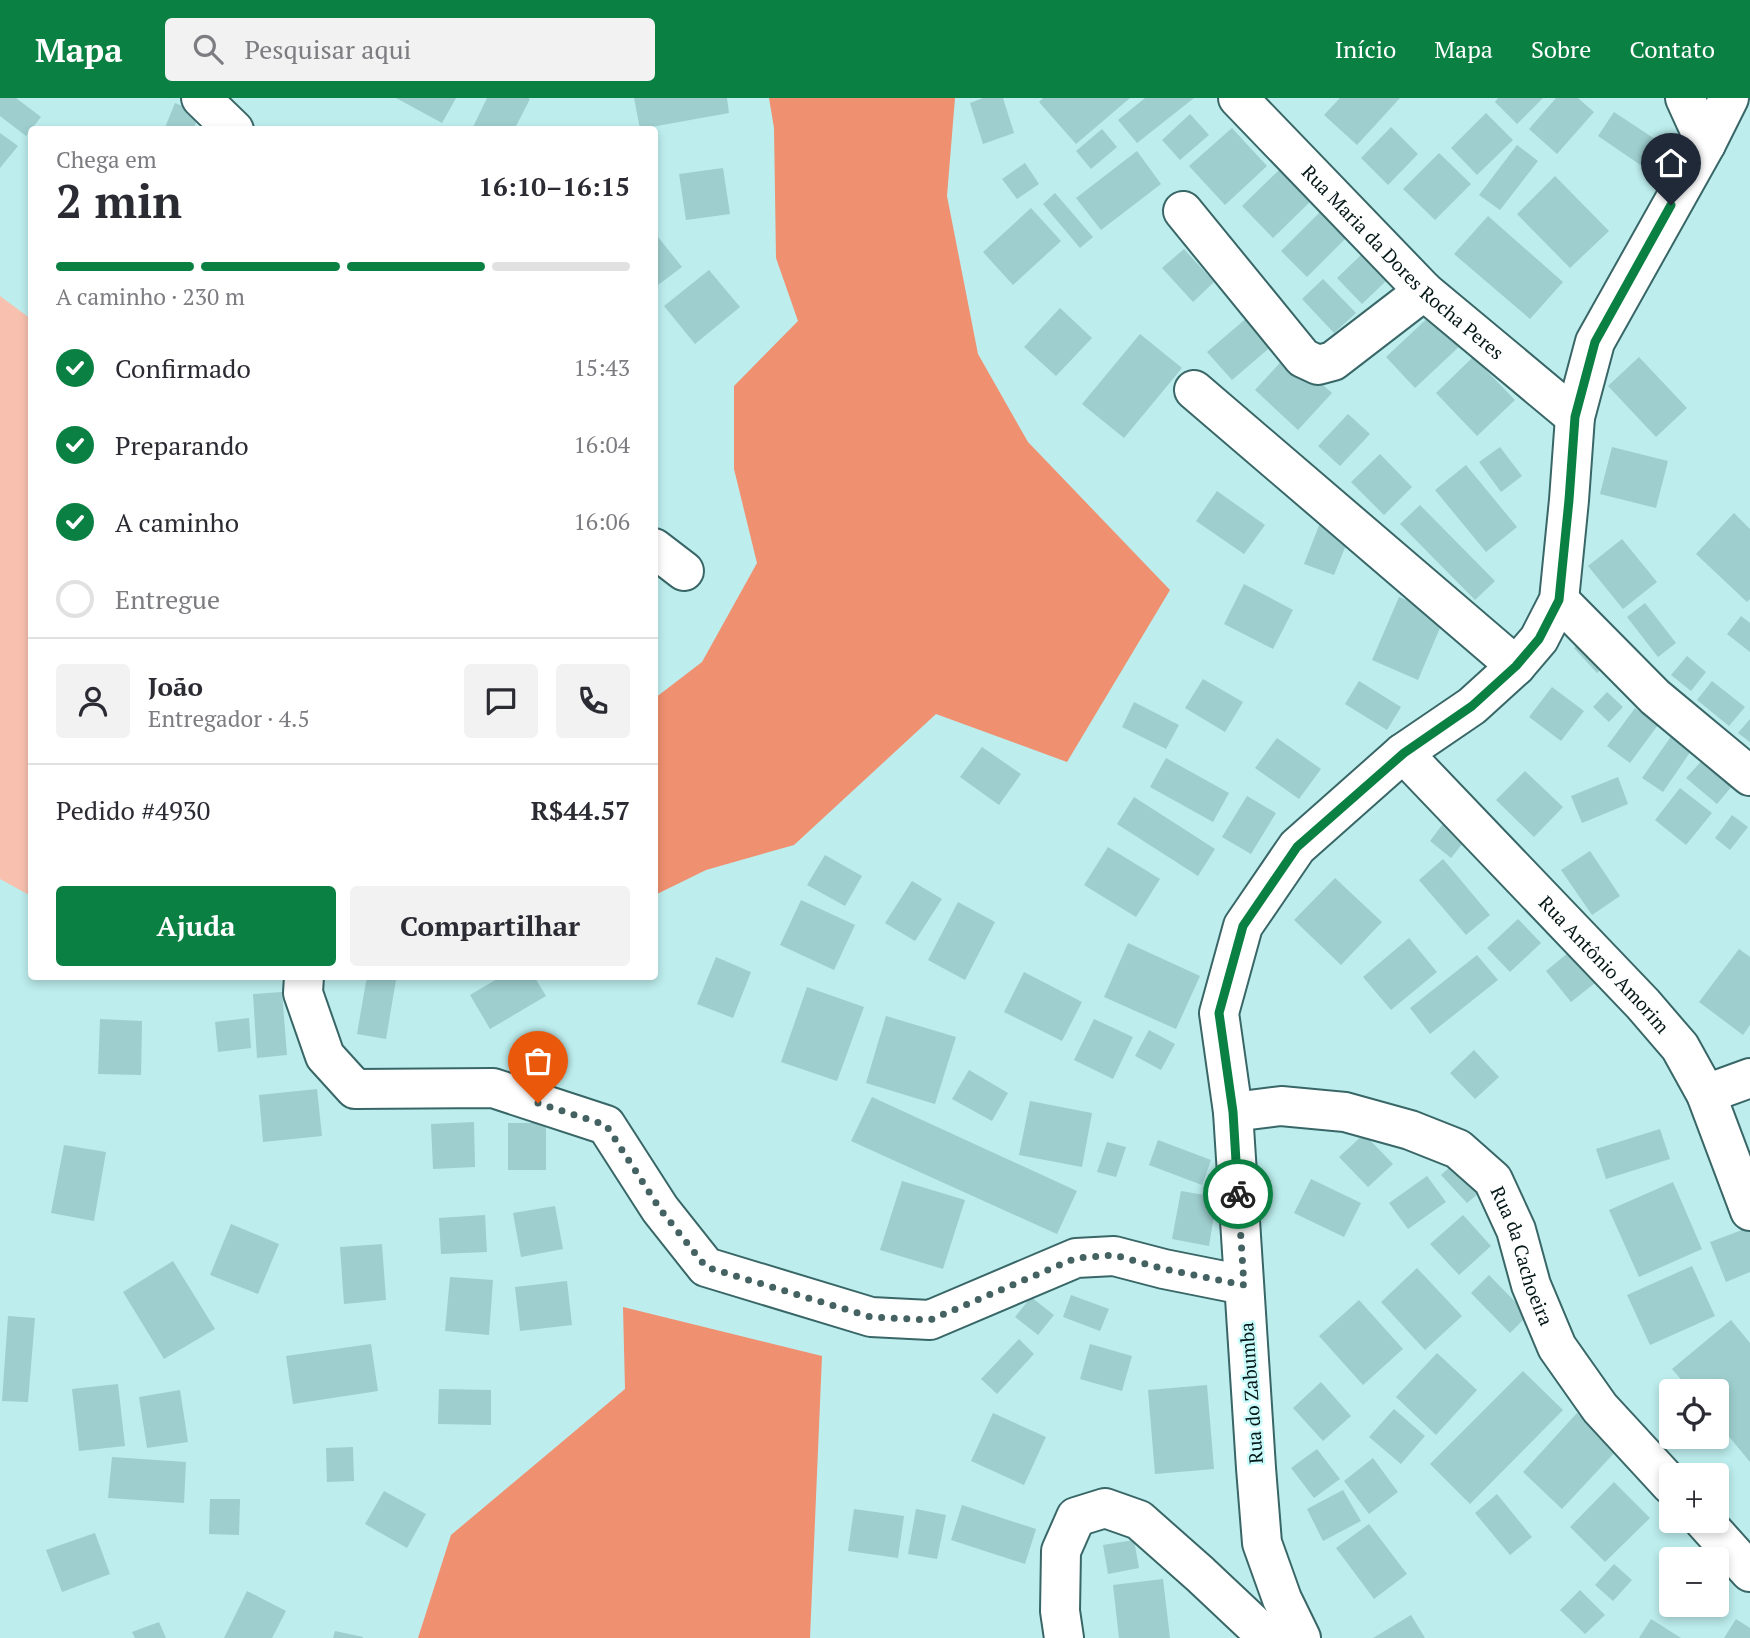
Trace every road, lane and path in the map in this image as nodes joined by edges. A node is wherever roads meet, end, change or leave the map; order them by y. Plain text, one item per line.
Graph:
1 (201, 98) edge
2 (1238, 98) edge
3 (1685, 98) edge
4 (1729, 98) edge
5 (230, 126) edge
6 (1706, 144) junction
7 (1183, 211) dead end
8 (1424, 290) junction
9 (1194, 390) dead end
10 (1575, 417) junction
11 (1559, 600) junction
12 (1516, 666) junction
13 (1404, 753) junction
14 (1750, 776) edge
15 (304, 980) edge
16 (1750, 1077) edge
17 (1706, 1094) junction
18 (1233, 1112) junction
19 (1750, 1211) edge
20 (1244, 1285) junction
21 (1659, 1472) edge
22 (1715, 1533) edge
23 (1750, 1572) edge
24 (1064, 1638) edge
25 (1268, 1638) edge
26 (1301, 1638) edge

1 - 5 street
2 - 8 street, Rua Maria da Dores Rocha Peres
3 - 6 street
4 - 6 street, Rua do Zabumba
6 - 10 street, Rua do Zabumba
7 - 8 street
8 - 10 street, Rua Maria da Dores Rocha Peres
9 - 12 street
10 - 11 street, Rua do Zabumba
11 - 12 street, Rua do Zabumba
11 - 14 street
12 - 13 street, Rua do Zabumba
13 - 17 street, Rua Antônio Amorim
13 - 18 street, Rua do Zabumba
15 - 20 street
16 - 17 street
17 - 19 street, Rua Antônio Amorim
18 - 20 street, Rua do Zabumba
18 - 21 street, Rua da Cachoeira
20 - 26 street, Rua do Zabumba
22 - 23 street
24 - 25 street

